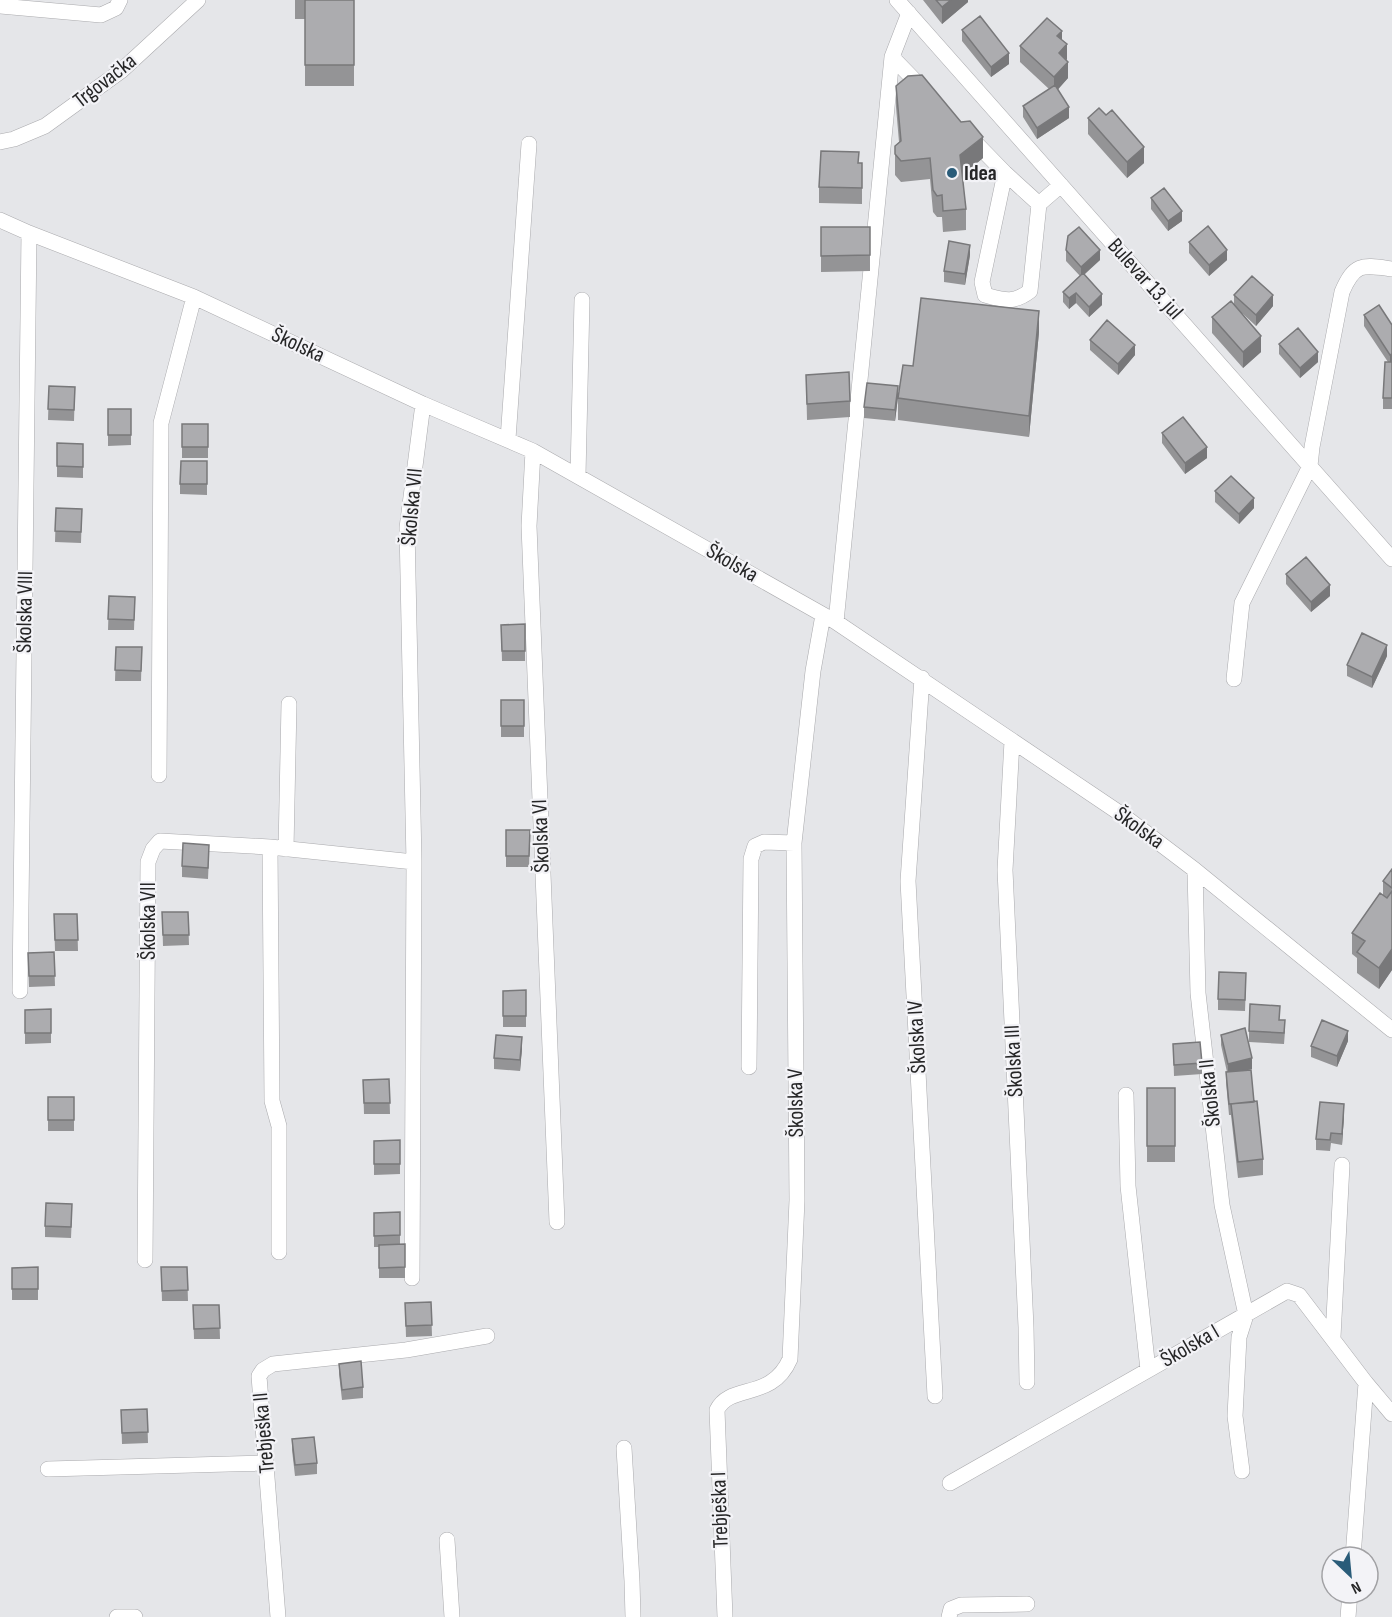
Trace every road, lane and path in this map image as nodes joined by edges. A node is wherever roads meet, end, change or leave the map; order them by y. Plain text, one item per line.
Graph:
1 (120, 0) edge
2 (198, 0) edge
3 (897, 0) edge
4 (0, 6) edge
5 (909, 13) junction
6 (892, 57) junction
7 (932, 98) edge
8 (956, 123) edge
9 (0, 142) edge
10 (529, 144) dead end
11 (1005, 173) junction
12 (1061, 185) junction
13 (1039, 204) junction
14 (0, 220) edge
15 (29, 233) junction
16 (1392, 268) edge
17 (194, 297) junction
18 (582, 300) dead end
19 (423, 404) junction
20 (508, 439) junction
21 (533, 450) junction
22 (1310, 466) junction
23 (578, 475) junction
24 (1392, 559) edge
25 (830, 618) junction
26 (922, 678) junction
27 (1234, 679) dead end
28 (289, 704) dead end
29 (1012, 741) junction
30 (159, 776) dead end
31 (794, 843) junction
32 (270, 847) junction
33 (286, 849) junction
34 (414, 862) junction
35 (1195, 870) junction
36 (20, 991) dead end
37 (1392, 1030) edge
38 (749, 1067) dead end
39 (1126, 1095) dead end
40 (1342, 1165) dead end
41 (557, 1222) dead end
42 (279, 1252) dead end
43 (145, 1260) dead end
44 (412, 1278) dead end
45 (1246, 1315) junction
46 (487, 1336) dead end
47 (1333, 1337) junction
48 (1148, 1370) junction
49 (1027, 1382) dead end
50 (1366, 1383) junction
51 (935, 1396) dead end
52 (720, 1403) joint
53 (1392, 1414) edge
54 (624, 1448) dead end
55 (266, 1462) junction
56 (48, 1469) dead end
57 (1242, 1471) dead end
58 (950, 1483) dead end
59 (447, 1540) dead end
60 (1354, 1545) edge
61 (1027, 1604) dead end
62 (117, 1617) edge
63 (135, 1617) edge
64 (278, 1617) edge
65 (452, 1617) edge
66 (633, 1617) edge
67 (725, 1617) edge
68 (949, 1617) edge

1 - 4 street
2 - 9 street, Trgovačka
3 - 5 street, Bulevar 13. jul
5 - 6 street, Školska V
5 - 12 street, Bulevar 13. jul
6 - 7 street
6 - 25 street, Školska V
8 - 11 street
10 - 20 street
11 - 13 street
11 - 13 street
12 - 13 street
12 - 22 street, Bulevar 13. jul
14 - 15 street, Školska
15 - 17 street, Školska
15 - 36 street, Školska VIII
16 - 22 street
17 - 19 street, Školska
17 - 30 street
18 - 23 street
19 - 20 street, Školska
19 - 34 street, Školska VII
20 - 21 street, Školska
21 - 23 street, Školska
21 - 41 street, Školska VI
22 - 24 street, Bulevar 13. jul
22 - 27 street
23 - 25 street, Školska
25 - 26 street, Školska
25 - 31 street, Školska V
26 - 29 street, Školska
26 - 51 street, Školska IV
28 - 33 street
29 - 35 street, Školska
29 - 49 street, Školska III
31 - 38 street, Školska V
31 - 52 street, Školska V
32 - 33 street, Školska VII
32 - 42 street
32 - 43 street, Školska VII
33 - 34 street, Školska VII
34 - 44 street, Školska VII
35 - 37 street, Školska
35 - 45 street, Školska II
39 - 48 street
40 - 47 street
45 - 47 street, Školska I
45 - 48 street, Školska I
45 - 57 street
46 - 55 street, Trebješka II
47 - 50 street, Školska I
48 - 58 street, Školska I
50 - 53 street, Školska I
50 - 60 street
52 - 67 street, Trebješka I
54 - 66 street
55 - 56 street
55 - 64 street, Trebješka II
59 - 65 street
61 - 68 street
62 - 63 street

